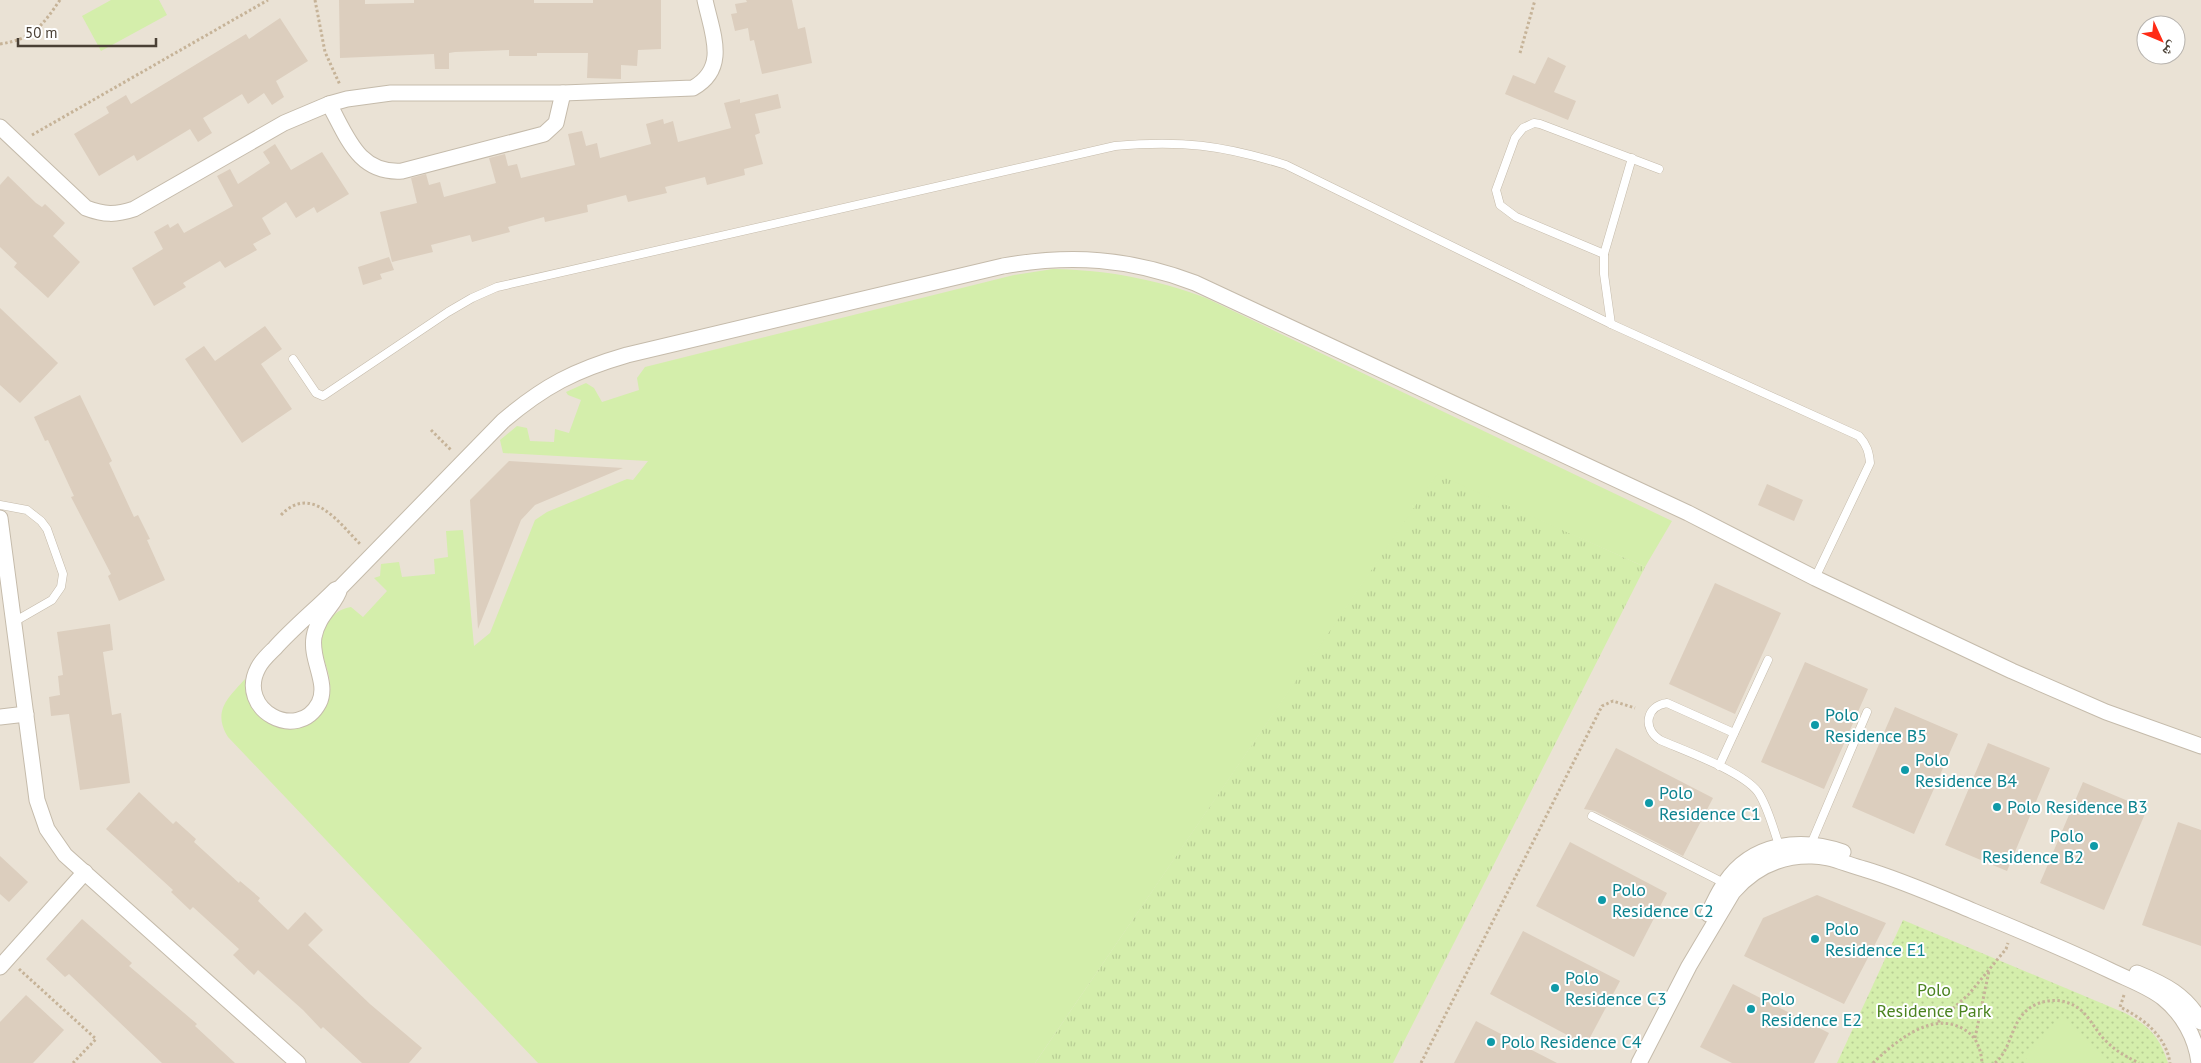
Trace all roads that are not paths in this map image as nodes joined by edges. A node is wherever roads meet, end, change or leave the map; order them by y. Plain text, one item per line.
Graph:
1 (705, 0) edge
2 (563, 94) junction
3 (329, 104) junction
4 (0, 128) edge
5 (1632, 158) junction
6 (1659, 169) dead end
7 (1604, 254) junction
8 (1611, 324) junction
9 (293, 359) dead end
10 (0, 505) edge
11 (0, 518) edge
12 (1816, 578) junction
13 (340, 588) junction
14 (12, 623) junction
15 (1768, 660) dead end
16 (1868, 712) dead end
17 (26, 714) junction
18 (0, 717) edge
19 (1734, 733) junction
20 (2201, 746) edge
21 (1718, 766) junction
22 (1592, 816) dead end
23 (1811, 844) junction
24 (1779, 846) junction
25 (85, 872) junction
26 (1884, 874) junction
27 (1724, 883) junction
28 (2092, 961) junction
29 (4, 962) edge
30 (1689, 966) junction
31 (2201, 1022) edge
32 (298, 1063) edge
33 (1638, 1063) edge
34 (2199, 1063) edge

1 - 2 street
2 - 3 street
2 - 3 street
3 - 4 street
5 - 6 lane
5 - 7 lane
5 - 7 lane
7 - 8 lane
8 - 9 lane
8 - 12 lane
10 - 14 lane
11 - 14 street
12 - 13 street
12 - 20 street
13 - 13 street
14 - 17 street
15 - 19 lane
16 - 23 lane
17 - 18 street
17 - 25 street
19 - 21 lane
19 - 21 lane
21 - 24 lane
22 - 27 lane
23 - 24 street
23 - 26 street
24 - 27 street
25 - 29 street
25 - 32 street
26 - 28 street
26 - 30 street
27 - 30 street
28 - 31 street
28 - 34 street
30 - 33 street

